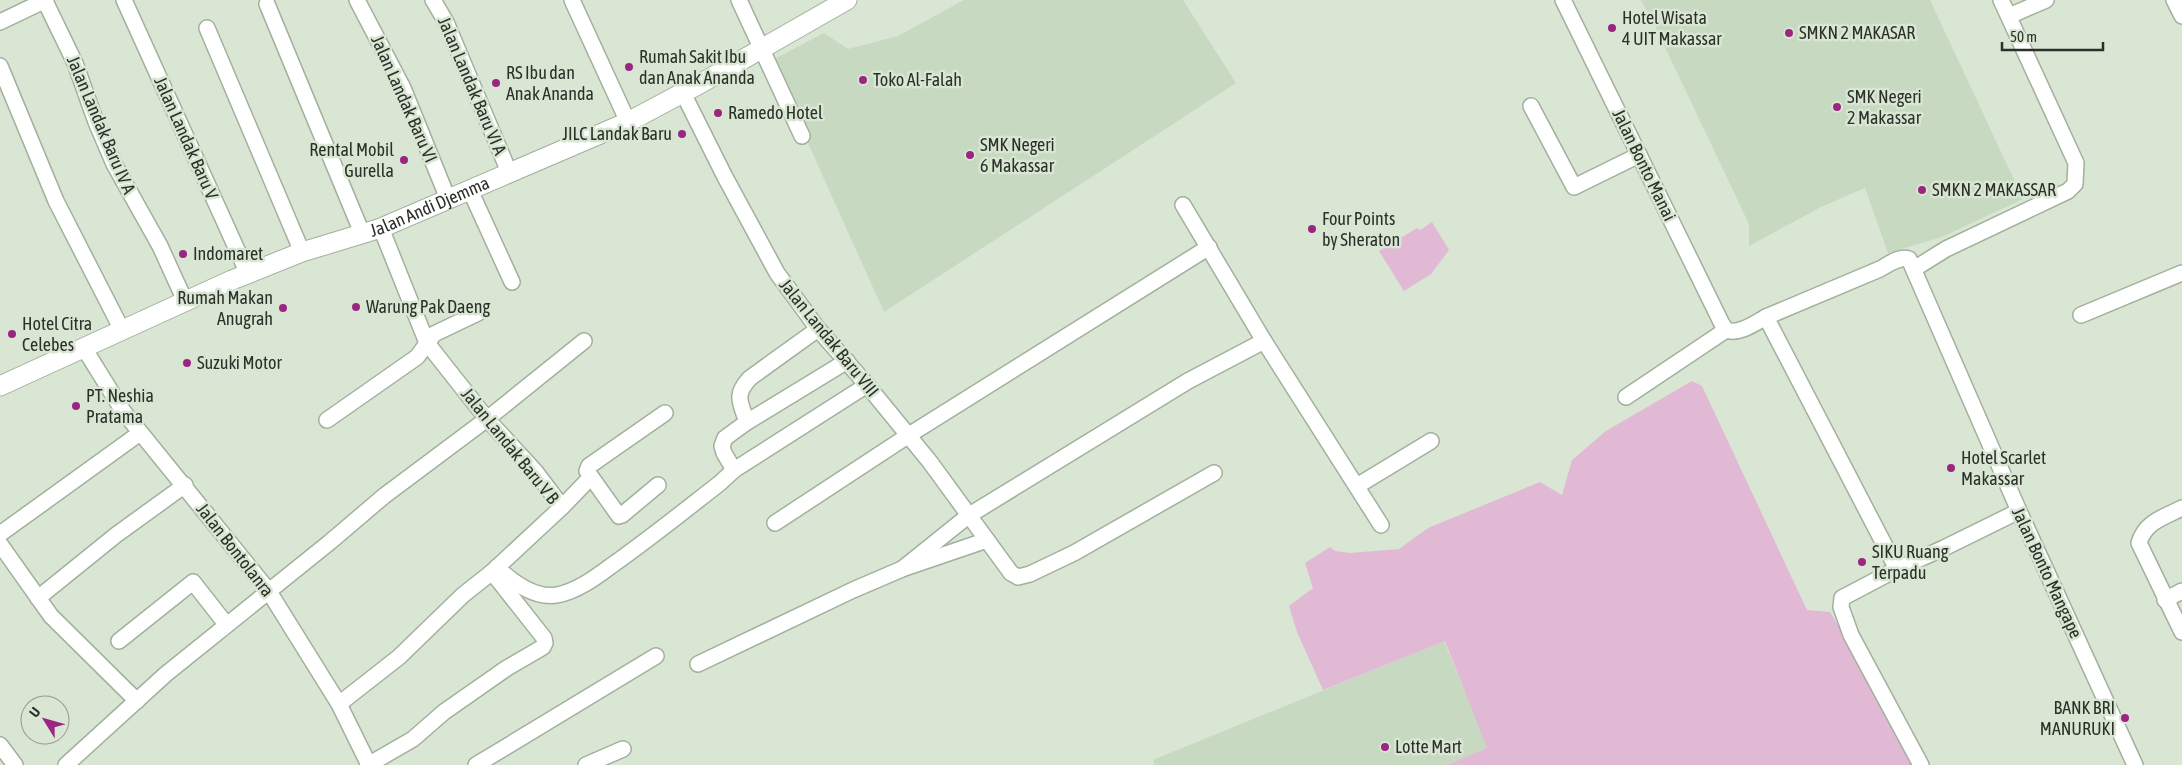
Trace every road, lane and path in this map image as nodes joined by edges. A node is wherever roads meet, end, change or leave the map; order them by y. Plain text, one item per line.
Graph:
1 (45, 0) edge
2 (357, 0) edge
3 (433, 0) edge
4 (572, 0) edge
5 (739, 0) edge
6 (847, 0) edge
7 (1563, 0) edge
8 (2001, 0) edge
9 (2046, 0) edge
10 (2174, 0) edge
11 (124, 1) edge
12 (267, 4) dead end
13 (2009, 16) junction
14 (2182, 16) edge
15 (0, 22) edge
16 (207, 28) dead end
17 (762, 48) junction
18 (0, 66) edge
19 (683, 93) junction
20 (1531, 106) dead end
21 (628, 122) junction
22 (802, 136) dead end
23 (1639, 155) junction
24 (509, 172) junction
25 (470, 190) junction
26 (448, 199) junction
27 (1183, 205) dead end
28 (381, 228) junction
29 (362, 233) junction
30 (1208, 247) junction
31 (302, 252) junction
32 (1914, 269) junction
33 (2182, 273) edge
34 (248, 274) junction
35 (512, 282) dead end
36 (185, 301) junction
37 (478, 313) dead end
38 (2081, 315) dead end
39 (1766, 318) junction
40 (818, 329) junction
41 (122, 330) junction
42 (1726, 330) junction
43 (584, 341) dead end
44 (1264, 341) junction
45 (427, 343) junction
46 (84, 348) junction
47 (846, 361) junction
48 (1, 381) edge
49 (867, 385) junction
50 (1626, 397) dead end
51 (665, 413) dead end
52 (486, 419) junction
53 (327, 420) dead end
54 (747, 422) junction
55 (140, 433) junction
56 (909, 435) junction
57 (1430, 441) dead end
58 (734, 470) junction
59 (1214, 473) dead end
60 (590, 478) junction
61 (185, 485) junction
62 (658, 486) dead end
63 (1357, 486) junction
64 (562, 507) junction
65 (2182, 508) edge
66 (2019, 510) junction
67 (968, 516) junction
68 (775, 523) dead end
69 (1381, 525) dead end
70 (0, 534) edge
71 (987, 540) junction
72 (0, 544) edge
73 (902, 568) junction
74 (1897, 569) junction
75 (495, 570) junction
76 (266, 588) junction
77 (2182, 591) edge
78 (38, 598) junction
79 (2165, 600) junction
80 (222, 619) junction
81 (2182, 632) edge
82 (119, 641) dead end
83 (656, 656) dead end
84 (698, 664) dead end
85 (135, 696) junction
86 (339, 704) junction
87 (0, 745) edge
88 (623, 749) dead end
89 (15, 765) edge
90 (66, 765) edge
91 (369, 765) edge
92 (476, 765) edge
93 (586, 765) edge
94 (1921, 765) edge
95 (2135, 765) edge

1 - 15 street
1 - 36 street, Jalan Landak Baru IV A
2 - 26 street, Jalan Landak Baru VI
3 - 24 street, Jalan Landak Baru VI A
4 - 21 street
5 - 17 street
6 - 17 main road, Jalan Andi Djemma
7 - 23 street, Jalan Bonto Manai
8 - 13 street
9 - 13 street
10 - 14 street
11 - 34 street, Jalan Landak Baru V
12 - 29 street
13 - 32 street
16 - 31 street
17 - 19 main road, Jalan Andi Djemma
17 - 22 street
18 - 41 street
19 - 21 main road, Jalan Andi Djemma
19 - 40 street, Jalan Landak Baru VIII
20 - 23 street
21 - 24 main road, Jalan Andi Djemma
23 - 42 street, Jalan Bonto Manai
24 - 25 main road, Jalan Andi Djemma
25 - 26 main road, Jalan Andi Djemma
25 - 35 street
26 - 28 main road, Jalan Andi Djemma
27 - 30 street
28 - 29 main road, Jalan Andi Djemma
28 - 45 street, Jalan Landak Baru V B
29 - 31 main road, Jalan Andi Djemma
30 - 44 street
30 - 56 street
31 - 34 main road, Jalan Andi Djemma
32 - 39 street
32 - 66 street, Jalan Bonto Mangape
33 - 38 street
34 - 36 main road, Jalan Andi Djemma
36 - 41 main road, Jalan Andi Djemma
37 - 45 street
39 - 42 street
39 - 74 street
40 - 47 street, Jalan Landak Baru VIII
40 - 54 street
41 - 46 main road, Jalan Andi Djemma
42 - 50 street
43 - 52 street
44 - 63 street
44 - 67 street
45 - 52 street, Jalan Landak Baru V B
45 - 53 street
46 - 48 main road, Jalan Andi Djemma
46 - 55 street, Jalan Bontolanra
47 - 49 street, Jalan Landak Baru VIII
47 - 54 street
49 - 56 street, Jalan Landak Baru VIII
49 - 58 street
51 - 60 street
52 - 64 street, Jalan Landak Baru V B
52 - 76 street
54 - 58 street
55 - 61 street, Jalan Bontolanra
55 - 70 street
56 - 67 street, Jalan Landak Baru VIII
56 - 68 street
57 - 63 street
58 - 75 street
59 - 71 street, Jalan Landak Baru VIII
60 - 62 street
60 - 64 street
61 - 76 street, Jalan Bontolanra
61 - 78 street
63 - 69 street
64 - 75 street, Jalan Landak Baru V B
65 - 79 street
66 - 74 street
66 - 95 street, Jalan Bonto Mangape
67 - 71 street, Jalan Landak Baru VIII
67 - 73 street
71 - 73 street
72 - 78 street
73 - 84 street
74 - 94 street
75 - 86 street, Jalan Landak Baru V B
75 - 91 street
76 - 80 street
76 - 85 street
76 - 86 street, Jalan Bontolanra
77 - 79 street
78 - 85 street
79 - 81 street
80 - 82 street
80 - 85 street
83 - 92 street
85 - 90 street
86 - 91 street, Jalan Bontolanra
87 - 89 street
88 - 93 street

